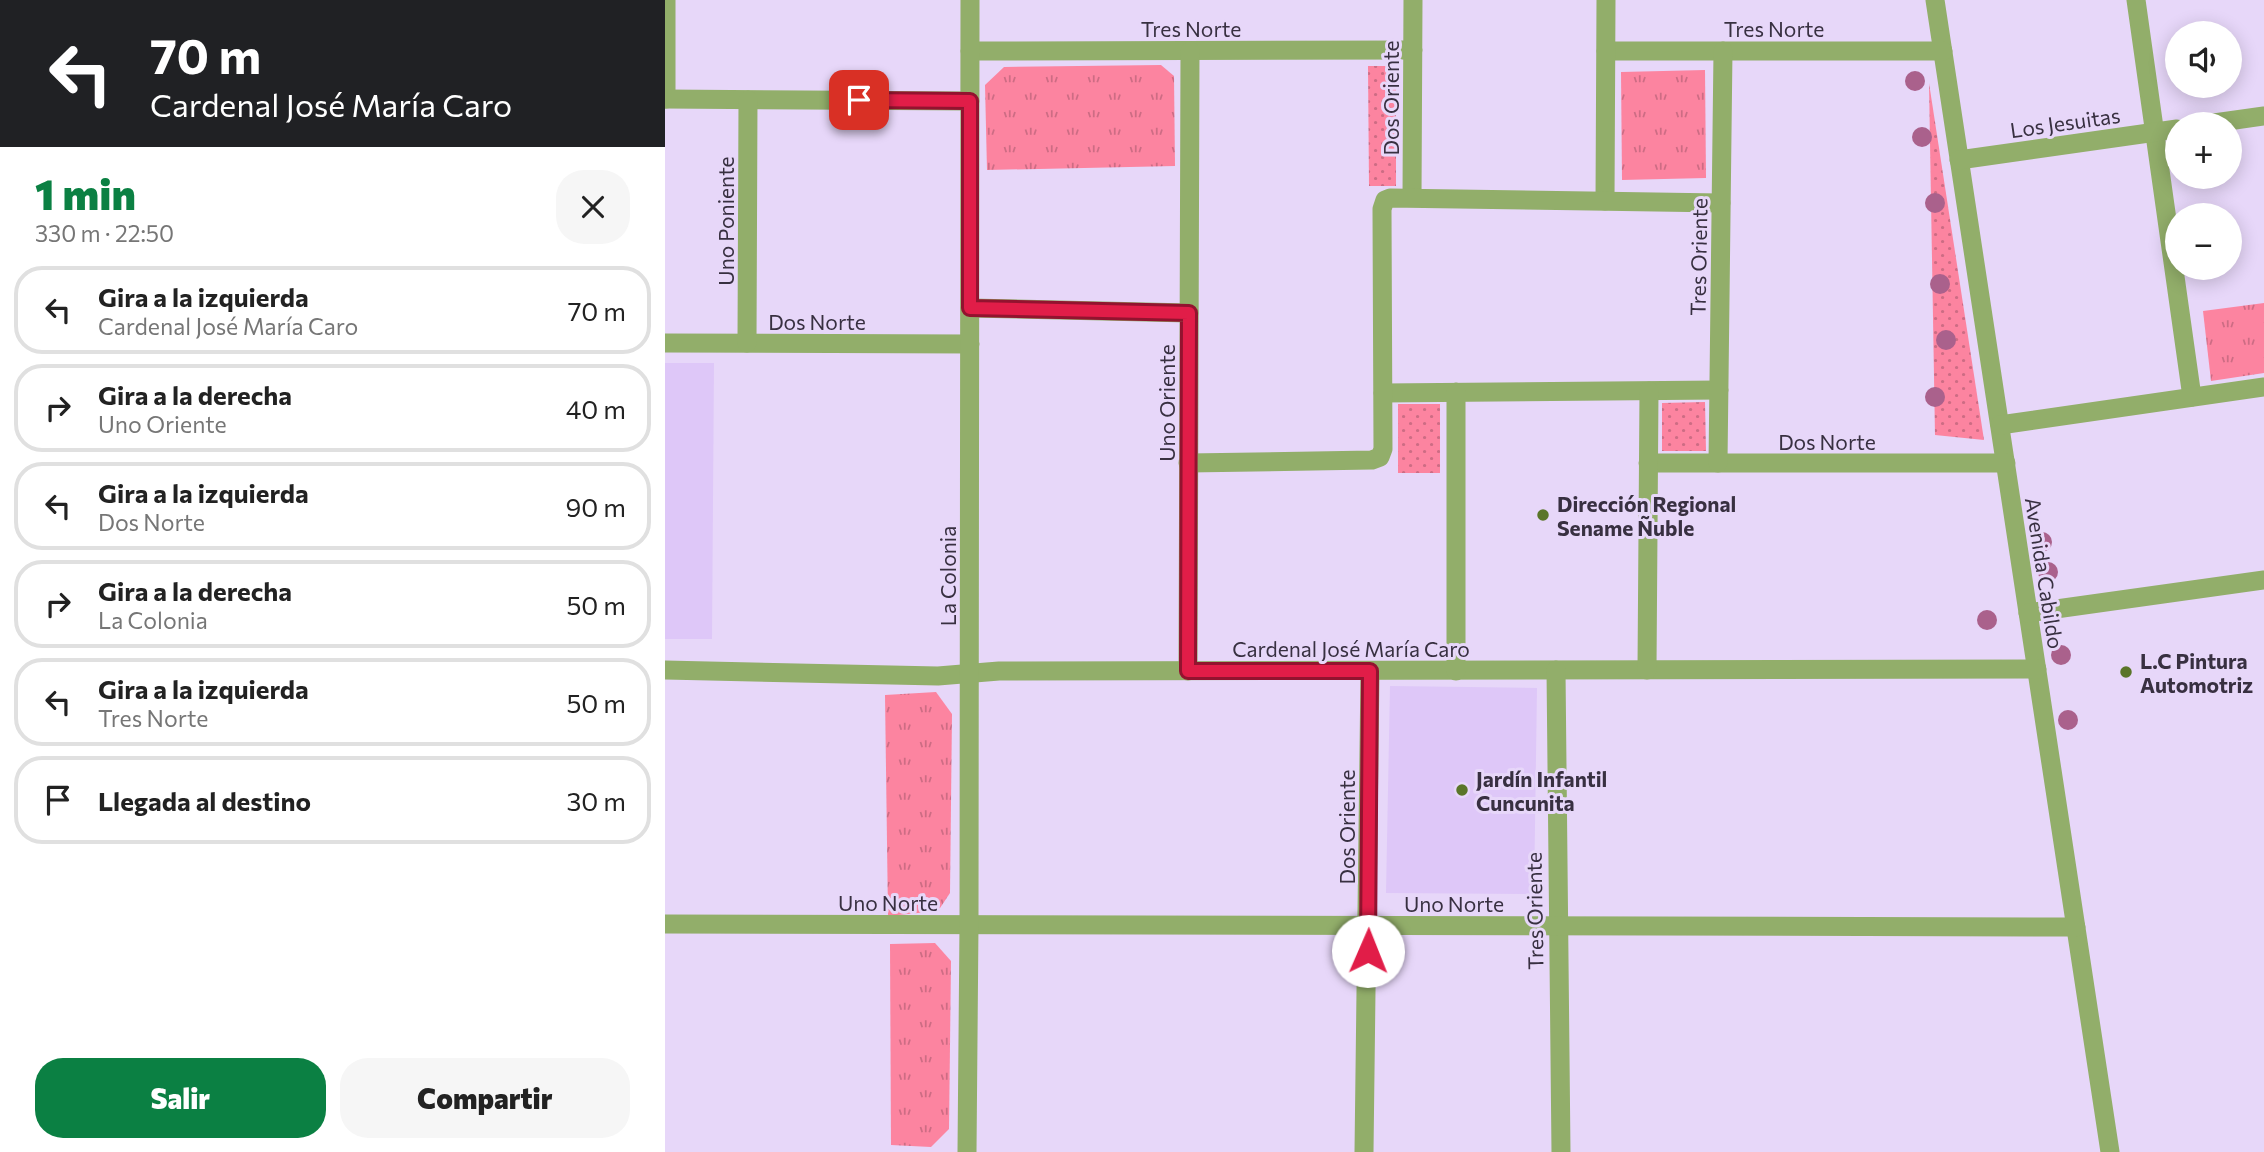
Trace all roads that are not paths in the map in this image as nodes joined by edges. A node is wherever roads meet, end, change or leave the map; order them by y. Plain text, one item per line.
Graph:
1 (666, 0) edge
2 (970, 0) edge
3 (1413, 0) edge
4 (1606, 0) edge
5 (1935, 0) edge
6 (2136, 0) edge
7 (1413, 50) junction
8 (970, 51) junction
9 (1190, 51) junction
10 (1606, 51) junction
11 (1723, 51) junction
12 (1943, 51) junction
13 (666, 99) edge
14 (748, 100) junction
15 (970, 101) junction
16 (2264, 116) edge
17 (2242, 119) edge
18 (2165, 131) edge
19 (2155, 132) junction
20 (1959, 160) junction
21 (1412, 197) junction
22 (1605, 201) junction
23 (1721, 203) junction
24 (970, 308) junction
25 (1189, 313) junction
26 (665, 343) edge
27 (747, 343) junction
28 (970, 344) junction
29 (2264, 387) edge
30 (1719, 390) junction
31 (1649, 391) junction
32 (1456, 392) junction
33 (1383, 393) junction
34 (2192, 397) junction
35 (2000, 425) junction
36 (1188, 463) junction
37 (1648, 463) junction
38 (1719, 463) junction
39 (2005, 463) junction
40 (2264, 580) edge
41 (2028, 613) junction
42 (2037, 669) junction
43 (665, 670) edge
44 (1556, 670) junction
45 (1647, 670) junction
46 (1188, 671) junction
47 (1370, 671) junction
48 (1456, 671) junction
49 (969, 674) junction
50 (665, 924) edge
51 (969, 925) junction
52 (1368, 926) junction
53 (1557, 926) junction
54 (2076, 927) junction
55 (967, 1152) edge
56 (1364, 1152) edge
57 (1561, 1152) edge
58 (2110, 1152) edge

1 - 13 street
2 - 8 street, La Colonia
3 - 7 street, Dos Oriente
4 - 10 street
5 - 12 street, Avenida Cabildo
6 - 19 street
7 - 9 street, Tres Norte
7 - 21 street, Dos Oriente
8 - 9 street, Tres Norte
8 - 15 street, La Colonia
9 - 25 street, Uno Oriente
10 - 11 street, Tres Norte
10 - 22 street
11 - 12 street, Tres Norte
11 - 23 street, Tres Oriente
12 - 20 street, Avenida Cabildo
13 - 14 street
14 - 15 street
14 - 27 street, Uno Poniente
15 - 24 street, La Colonia
16 - 17 street
18 - 19 street, Los Jesuitas
19 - 20 street, Los Jesuitas
19 - 34 street
20 - 35 street, Avenida Cabildo
21 - 22 street
21 - 33 street
22 - 23 street
23 - 30 street, Tres Oriente
24 - 25 street
24 - 28 street, La Colonia
25 - 36 street, Uno Oriente
26 - 27 street, Dos Norte
27 - 28 street, Dos Norte
28 - 49 street, La Colonia
29 - 34 street
30 - 31 street
30 - 38 street, Tres Oriente
31 - 32 street
31 - 37 street
32 - 33 street
32 - 48 street
33 - 36 street
34 - 35 street
35 - 39 street, Avenida Cabildo
36 - 46 street, Uno Oriente
37 - 38 street, Dos Norte
37 - 45 street
38 - 39 street, Dos Norte
39 - 41 street, Avenida Cabildo
40 - 41 street
41 - 42 street, Avenida Cabildo
42 - 45 street, Cardenal José María Caro
42 - 54 street, Avenida Cabildo
43 - 49 street, Cardenal José María Caro
44 - 45 street, Cardenal José María Caro
44 - 48 street, Cardenal José María Caro
44 - 53 street, Tres Oriente
46 - 47 street, Cardenal José María Caro
46 - 49 street, Cardenal José María Caro
47 - 48 street, Cardenal José María Caro
47 - 52 street, Dos Oriente
49 - 51 street, La Colonia
50 - 51 street, Uno Norte
51 - 52 street, Uno Norte
51 - 55 street, La Colonia
52 - 53 street, Uno Norte
52 - 56 street, Dos Oriente
53 - 54 street, Uno Norte
53 - 57 street, Tres Oriente
54 - 58 street, Avenida Cabildo

